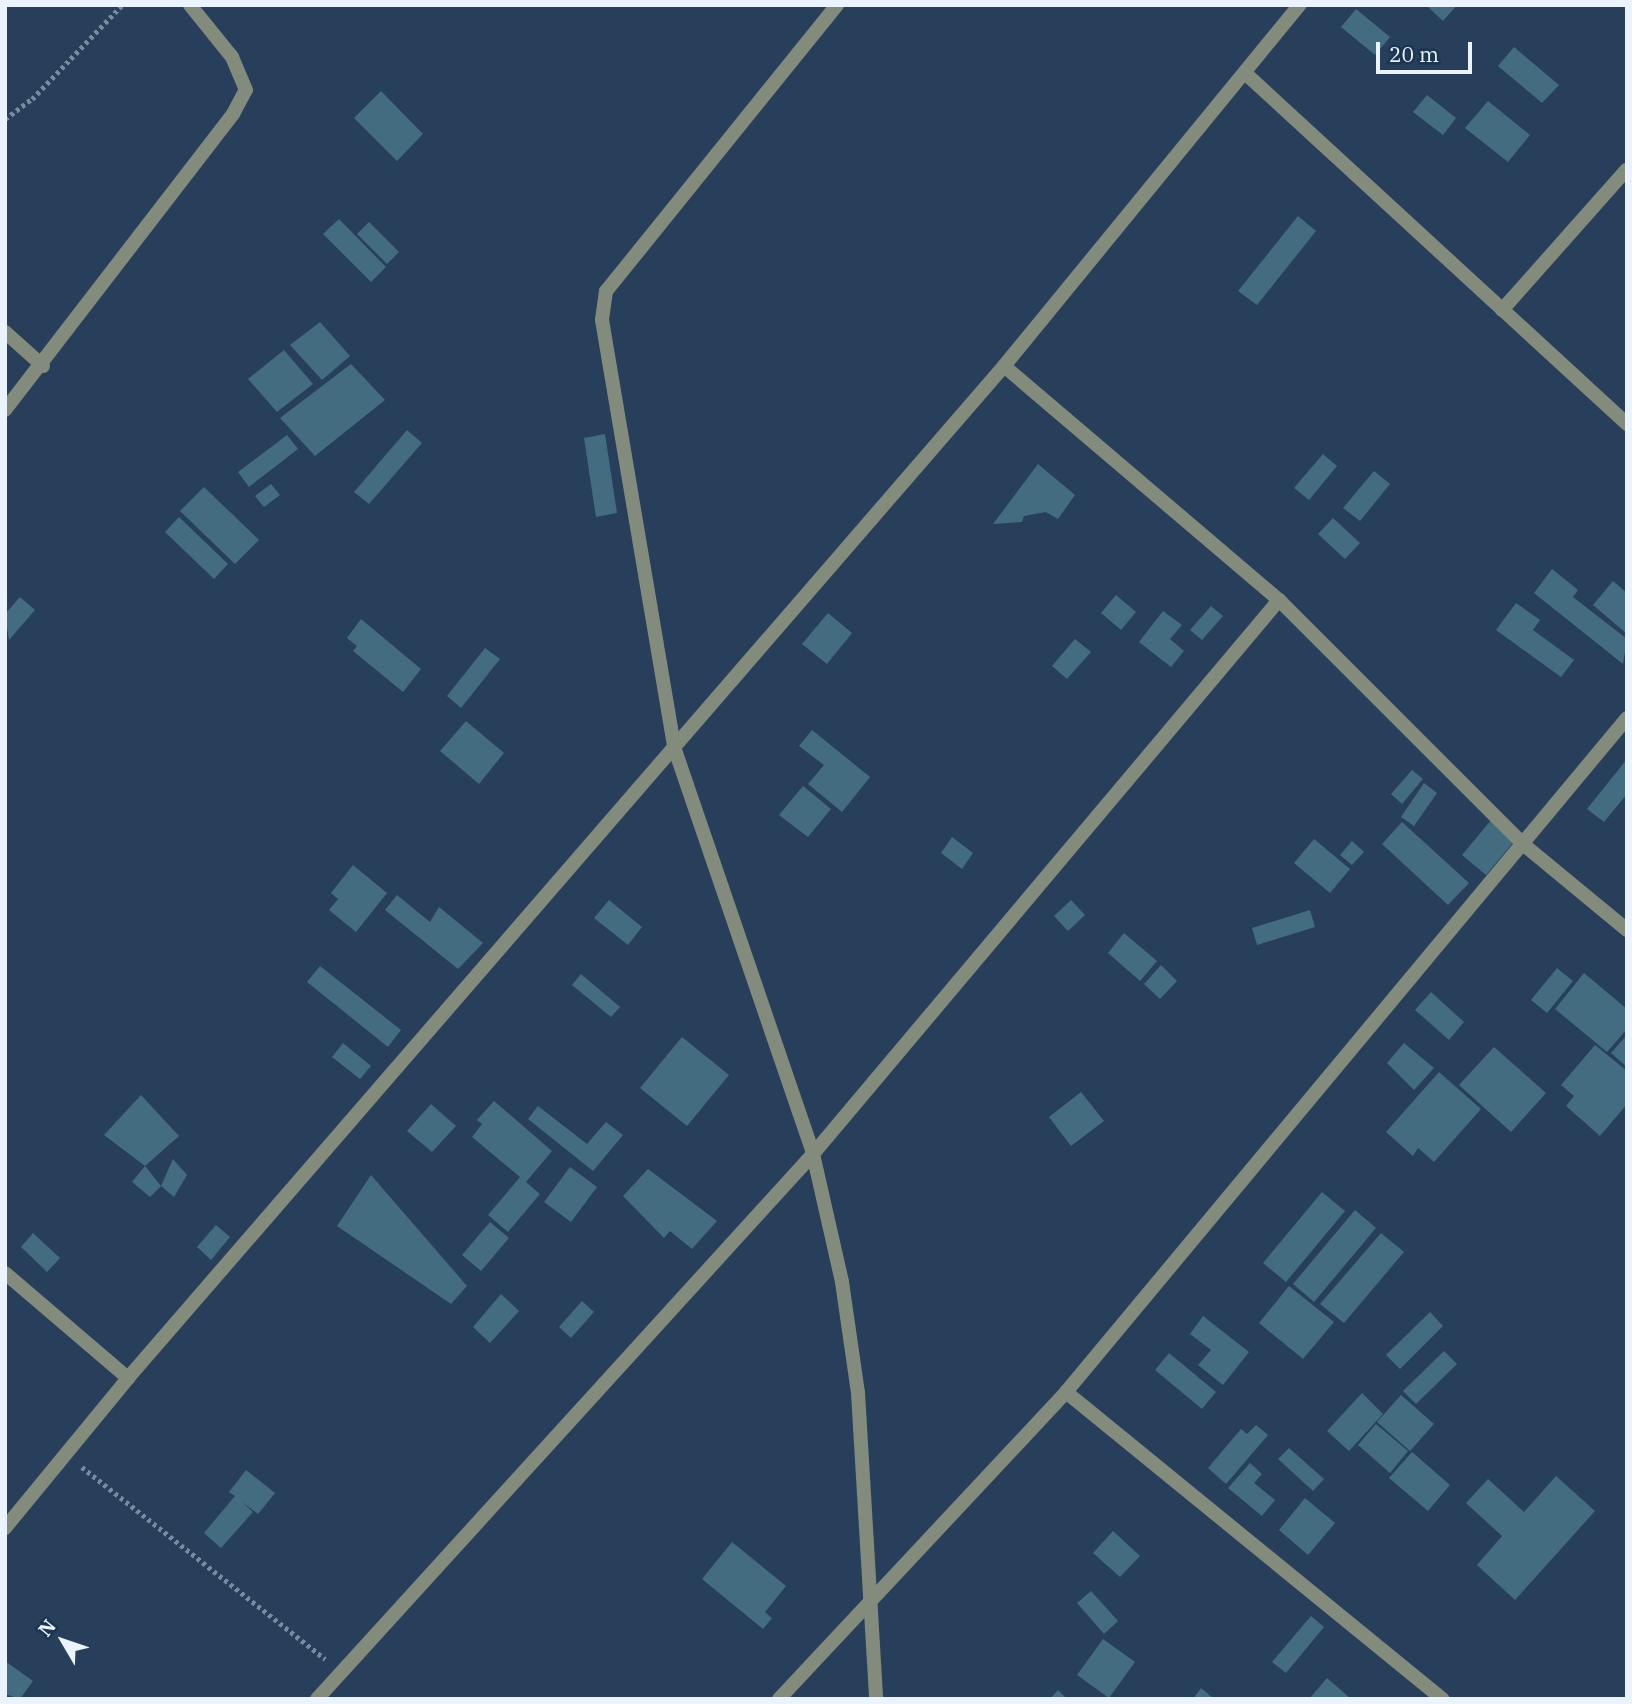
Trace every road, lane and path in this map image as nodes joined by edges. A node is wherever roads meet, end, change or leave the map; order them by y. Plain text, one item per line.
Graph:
1 (122, 5) edge
2 (190, 5) edge
3 (837, 5) edge
4 (1300, 5) edge
5 (1245, 73) junction
6 (5, 119) edge
7 (1627, 169) edge
8 (1502, 310) junction
9 (5, 332) edge
10 (44, 366) junction
11 (1004, 366) junction
12 (5, 410) edge
13 (1627, 424) edge
14 (1279, 600) junction
15 (1627, 718) edge
16 (674, 747) junction
17 (1524, 845) junction
18 (1627, 930) edge
19 (813, 1154) junction
20 (5, 1273) edge
21 (128, 1378) junction
22 (1066, 1392) junction
23 (65, 1453) junction
24 (5, 1528) edge
25 (871, 1597) junction
26 (339, 1670) junction
27 (317, 1699) edge
28 (779, 1699) edge
29 (876, 1699) edge
30 (1443, 1699) edge

1 - 6 path
2 - 10 street
3 - 16 street
4 - 5 street
5 - 8 street
5 - 11 street
7 - 8 street
8 - 13 street
9 - 10 street
10 - 12 street
11 - 14 street
11 - 16 street
14 - 17 street
14 - 19 street
15 - 17 street
16 - 19 street
16 - 21 street
17 - 18 street
17 - 22 street
19 - 25 street
19 - 26 street
20 - 21 street
21 - 23 street
22 - 25 street
22 - 30 street
23 - 24 street
23 - 26 path
25 - 28 street
25 - 29 street
26 - 27 street

